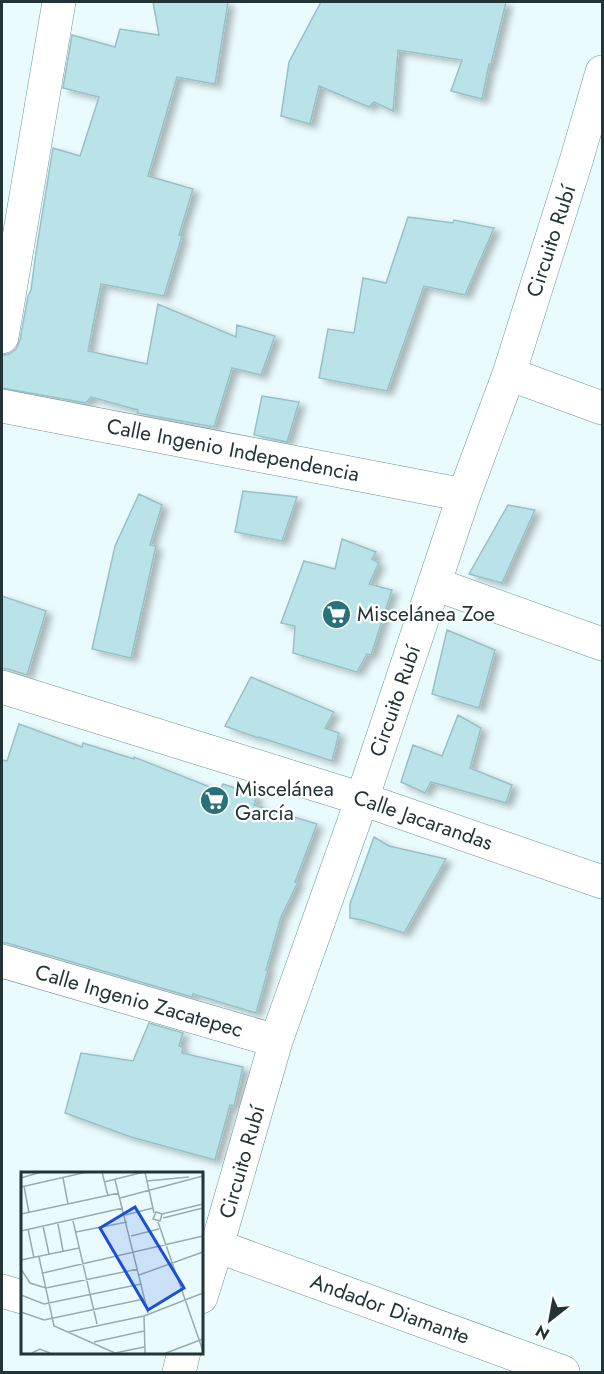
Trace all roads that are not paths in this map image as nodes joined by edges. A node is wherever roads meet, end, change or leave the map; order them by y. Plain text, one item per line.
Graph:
1 (59, 2) edge
2 (603, 72) edge
3 (590, 162) edge
4 (2, 337) edge
5 (509, 374) junction
6 (2, 406) edge
7 (603, 408) edge
8 (464, 495) junction
9 (435, 584) junction
10 (603, 644) edge
11 (2, 687) edge
12 (362, 799) junction
13 (603, 882) edge
14 (2, 961) edge
15 (276, 1041) junction
16 (218, 1246) junction
17 (2, 1291) edge
18 (202, 1294) edge
19 (21, 1297) edge
20 (184, 1353) edge
21 (179, 1372) edge
22 (563, 1372) edge

1 - 4 street
2 - 3 street, Circuito Rubí
3 - 5 street, Circuito Rubí
5 - 7 street
5 - 8 street, Circuito Rubí
6 - 8 street, Calle Ingenio Independencia
8 - 9 street, Circuito Rubí
9 - 10 street
9 - 12 street, Circuito Rubí
11 - 12 street, Calle Jacarandas
12 - 13 street, Calle Jacarandas
12 - 15 street, Circuito Rubí
14 - 15 street, Calle Ingenio Zacatepec
15 - 16 street, Circuito Rubí
16 - 18 street, Circuito Rubí
16 - 22 street, Andador Diamante
17 - 19 street
20 - 21 street

